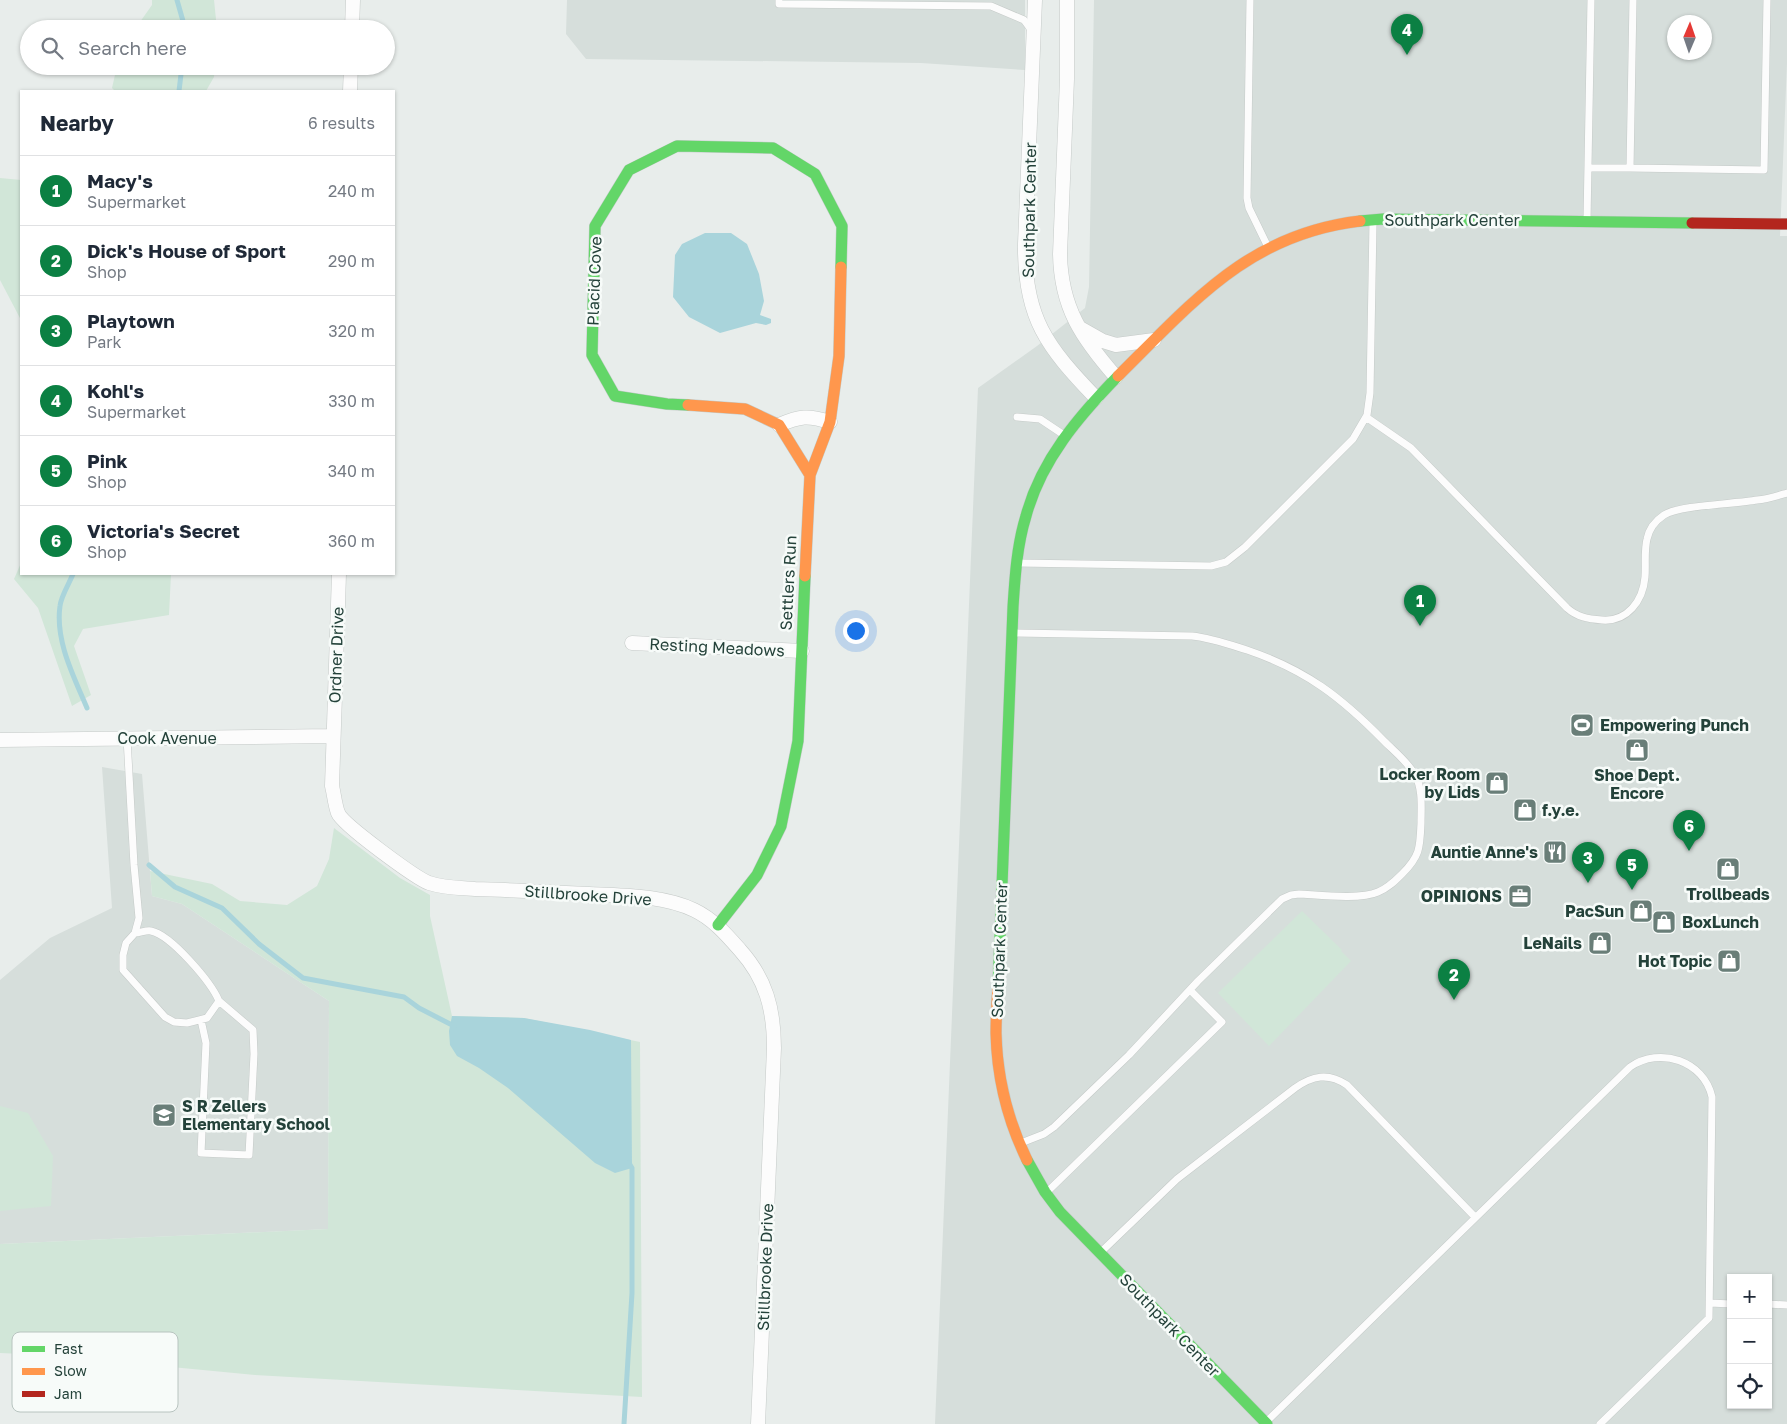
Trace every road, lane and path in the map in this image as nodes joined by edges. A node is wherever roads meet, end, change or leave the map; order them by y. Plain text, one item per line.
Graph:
1 (353, 0) edge
2 (779, 0) edge
3 (1035, 0) edge
4 (1067, 0) edge
5 (1250, 0) edge
6 (1591, 0) edge
7 (1632, 0) edge
8 (1767, 0) edge
9 (352, 20) edge
10 (1035, 36) junction
11 (351, 75) edge
12 (350, 90) edge
13 (1588, 168) junction
14 (1630, 168) junction
15 (1373, 219) junction
16 (1587, 221) junction
17 (1787, 224) edge
18 (842, 226) joint
19 (1268, 247) junction
20 (1080, 328) junction
21 (1154, 340) junction
22 (1116, 377) junction
23 (1096, 398) junction
24 (1366, 417) junction
25 (1017, 418) dead end
26 (830, 422) junction
27 (779, 425) junction
28 (1065, 435) junction
29 (810, 475) junction
30 (1787, 493) edge
31 (1017, 563) junction
32 (339, 575) edge
33 (1012, 633) junction
34 (632, 643) dead end
35 (802, 651) junction
36 (333, 736) junction
37 (127, 738) junction
38 (0, 740) edge
39 (718, 925) junction
40 (135, 934) junction
41 (1190, 990) junction
42 (219, 1001) junction
43 (201, 1020) junction
44 (1019, 1144) junction
45 (1046, 1193) junction
46 (1475, 1218) junction
47 (1100, 1253) junction
48 (1710, 1303) junction
49 (1727, 1304) edge
50 (1772, 1304) edge
51 (1787, 1305) edge
52 (1266, 1423) edge
53 (758, 1424) edge
54 (1600, 1424) edge

1 - 9 street
2 - 10 lane
3 - 10 street, Southpark Center
4 - 20 street, Southpark Center
5 - 19 lane
6 - 13 lane
7 - 14 lane
8 - 14 lane
10 - 23 street, Southpark Center
11 - 12 street
13 - 14 lane
13 - 16 lane
15 - 16 street, Southpark Center
15 - 19 street, Southpark Center
15 - 24 lane
16 - 17 street, Southpark Center
18 - 26 street, Settlers Run
18 - 27 street, Placid Cove
19 - 21 street, Southpark Center
20 - 21 street
20 - 22 street, Southpark Center
21 - 22 street, Southpark Center
22 - 23 street, Southpark Center
23 - 28 street, Southpark Center
24 - 30 lane
24 - 31 lane
25 - 28 lane
26 - 27 street
26 - 29 street, Settlers Run
27 - 29 street
28 - 31 street, Southpark Center
29 - 35 street, Settlers Run
31 - 33 street, Southpark Center
32 - 36 street, Ordner Drive
33 - 41 lane
33 - 44 street, Southpark Center
34 - 35 street, Resting Meadows
35 - 39 street, Settlers Run
36 - 37 street, Cook Avenue
36 - 39 street, Stillbrooke Drive
37 - 38 street, Cook Avenue
37 - 40 lane
39 - 53 street, Stillbrooke Drive
40 - 42 lane
40 - 43 lane
41 - 44 lane
41 - 45 lane
42 - 43 lane
42 - 43 lane
44 - 45 street, Southpark Center
45 - 47 street, Southpark Center
46 - 47 lane
46 - 48 lane
46 - 52 lane
47 - 52 street, Southpark Center
48 - 49 lane
48 - 54 lane
50 - 51 lane

